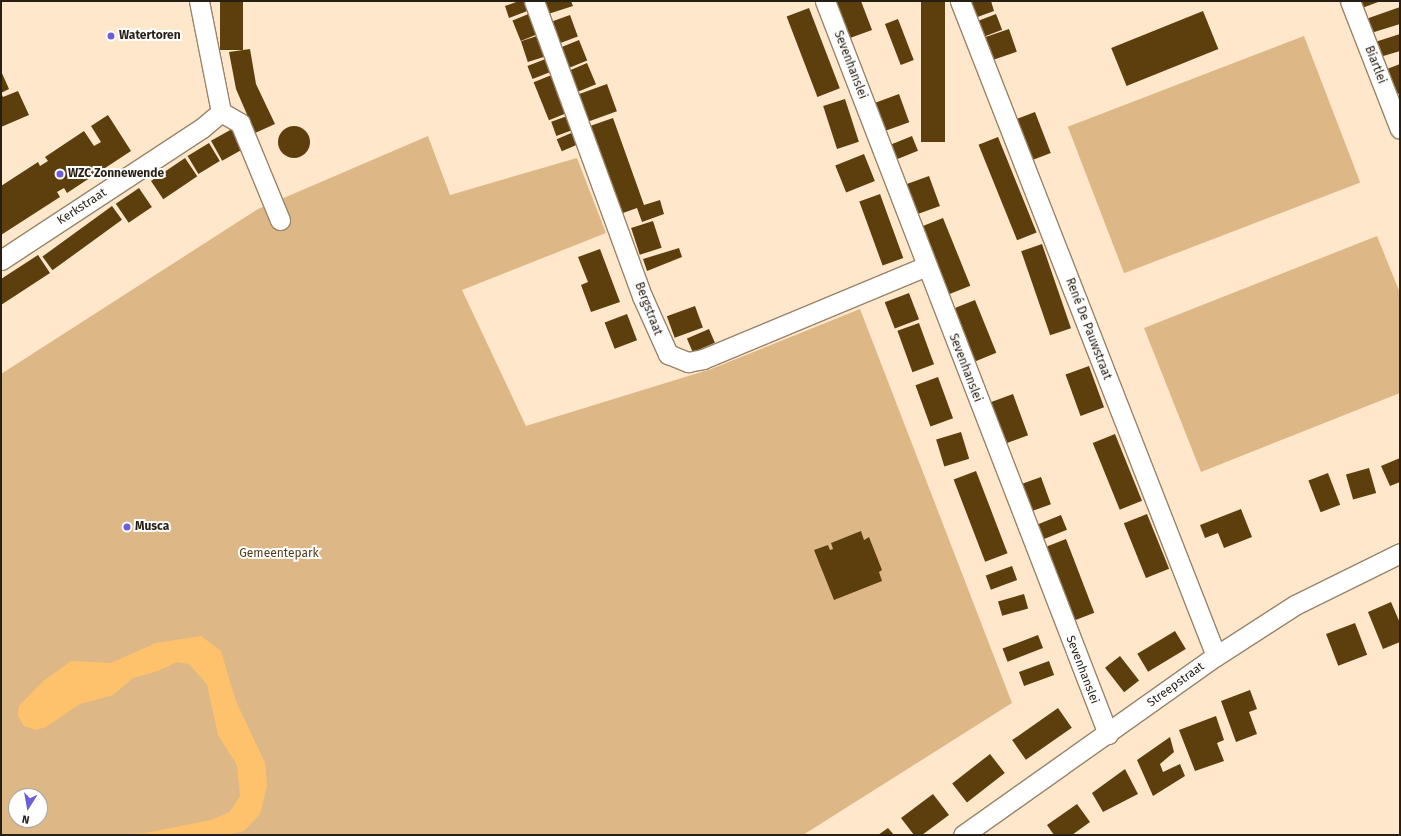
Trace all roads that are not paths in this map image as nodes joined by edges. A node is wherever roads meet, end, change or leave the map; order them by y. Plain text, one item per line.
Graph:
1 (199, 1) edge
2 (534, 1) edge
3 (825, 1) edge
4 (960, 1) edge
5 (1350, 1) edge
6 (221, 112) junction
7 (1400, 129) edge
8 (280, 220) dead end
9 (1, 260) edge
10 (926, 266) junction
11 (1400, 553) edge
12 (1216, 656) junction
13 (1108, 734) junction
14 (963, 835) edge

1 - 6 street
2 - 10 street, Bergstraat
3 - 10 street, Sevenhanslei
4 - 12 street, René De Pauwstraat
5 - 7 street, Biartlei
6 - 8 street
6 - 9 street, Kerkstraat
10 - 13 street, Sevenhanslei
11 - 12 street, Streepstraat
12 - 13 street, Streepstraat
13 - 14 street, Streepstraat

